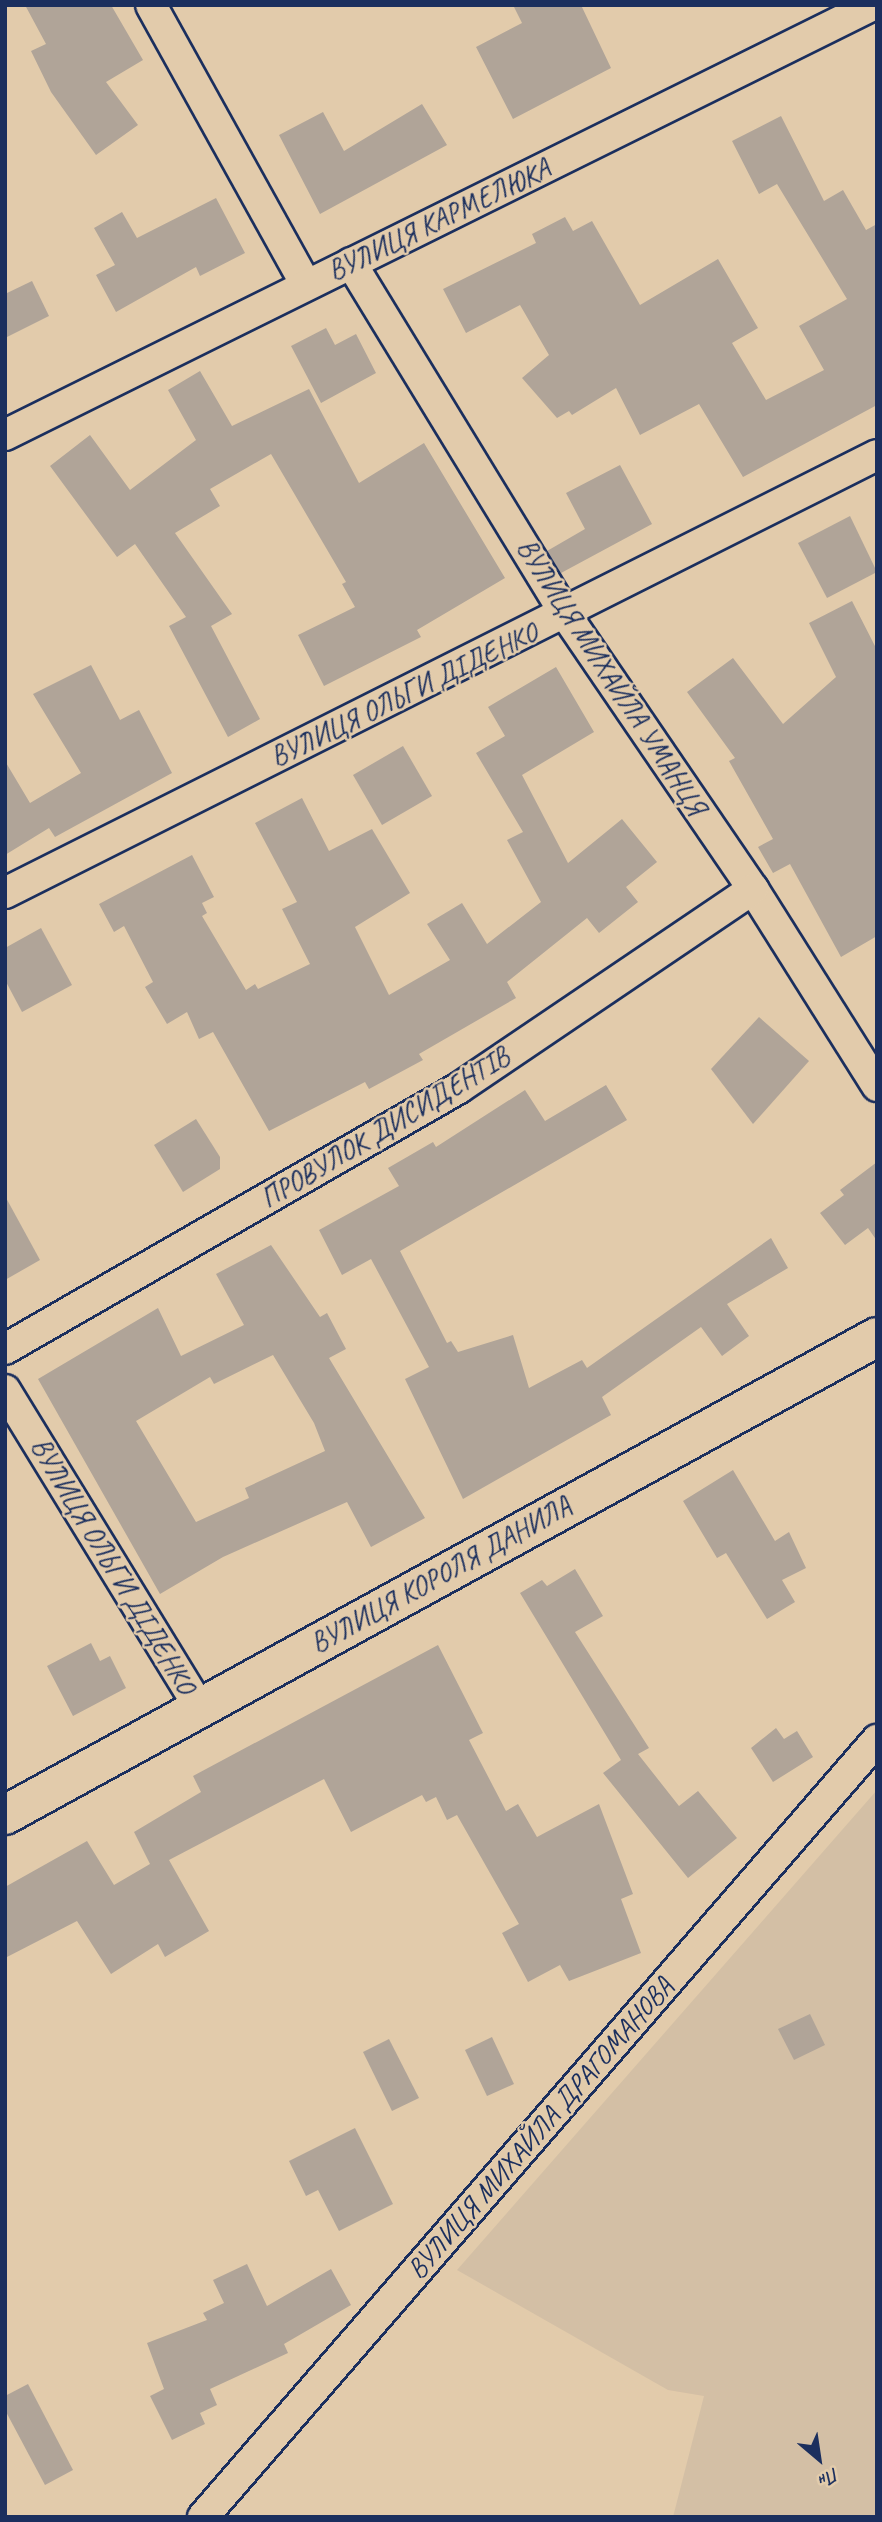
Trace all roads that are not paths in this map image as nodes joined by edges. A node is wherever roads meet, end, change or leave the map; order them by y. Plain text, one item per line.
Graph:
1 (150, 5) edge
2 (873, 5) edge
3 (351, 263) junction
4 (306, 285) junction
5 (5, 435) edge
6 (877, 455) edge
7 (566, 615) junction
8 (753, 889) junction
9 (5, 893) edge
10 (877, 1086) edge
11 (877, 1337) edge
12 (5, 1349) edge
13 (5, 1390) edge
14 (199, 1707) junction
15 (877, 1740) edge
16 (5, 1815) edge
17 (203, 2517) edge

1 - 4 street
2 - 3 street, ВУЛИЦЯ КАРМЕЛЮКА
3 - 4 street, ВУЛИЦЯ КАРМЕЛЮКА
3 - 7 street, ВУЛИЦЯ МИХАЙЛА УМАНЦЯ
4 - 5 street, ВУЛИЦЯ КАРМЕЛЮКА
6 - 7 street, ВУЛИЦЯ ОЛЬГИ ДІДЕНКО
7 - 8 street, ВУЛИЦЯ МИХАЙЛА УМАНЦЯ
7 - 9 street, ВУЛИЦЯ ОЛЬГИ ДІДЕНКО
8 - 10 street, ВУЛИЦЯ МИХАЙЛА УМАНЦЯ
8 - 12 street, ПРОВУЛОК ДИСИДЕНТІВ
11 - 14 main road, ВУЛИЦЯ КОРОЛЯ ДАНИЛА
13 - 14 street, ВУЛИЦЯ ОЛЬГИ ДІДЕНКО
14 - 16 main road, ВУЛИЦЯ КОРОЛЯ ДАНИЛА
15 - 17 street, ВУЛИЦЯ МИХАЙЛА ДРАГОМАНОВА

